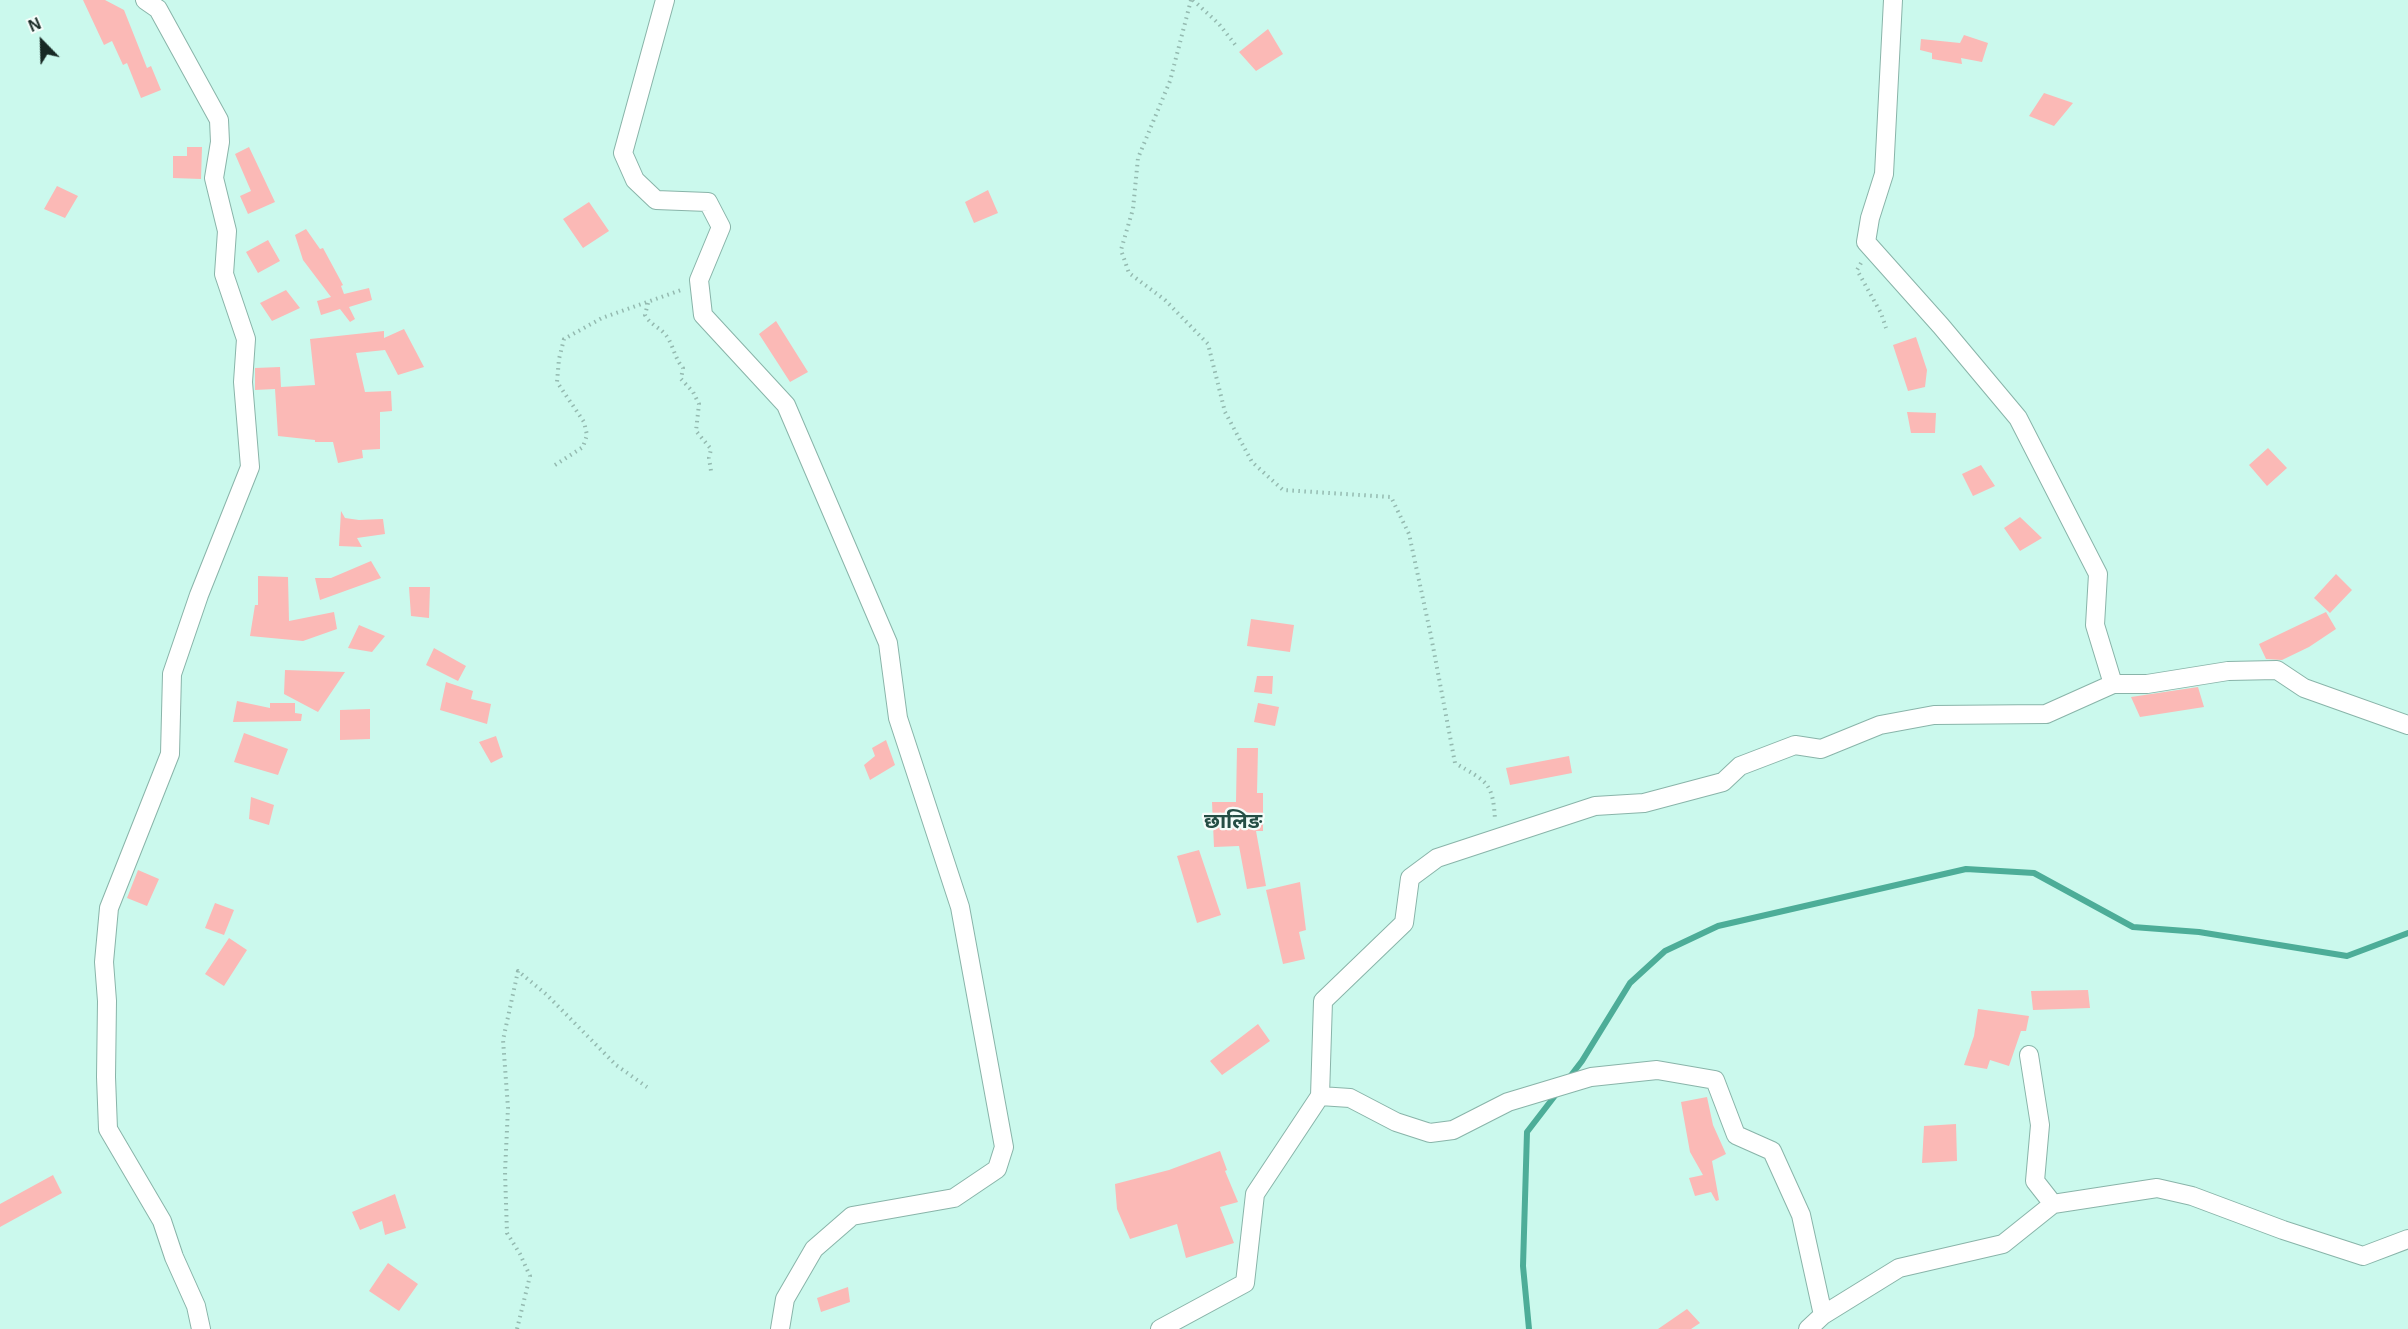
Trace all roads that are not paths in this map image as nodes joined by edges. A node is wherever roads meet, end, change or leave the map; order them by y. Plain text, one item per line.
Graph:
1 (145, 0) edge
2 (665, 0) edge
3 (1893, 0) edge
4 (2113, 684) junction
5 (2408, 725) edge
6 (2029, 1055) dead end
7 (1320, 1096) junction
8 (2053, 1204) junction
9 (2408, 1239) edge
10 (1823, 1315) junction
11 (201, 1329) edge
12 (780, 1329) edge
13 (1160, 1329) edge
14 (1808, 1329) edge

1 - 11 street
2 - 12 street
3 - 4 street
4 - 5 street
4 - 7 street
6 - 8 street
7 - 10 street
7 - 13 street
8 - 9 street
8 - 10 street
10 - 14 street

